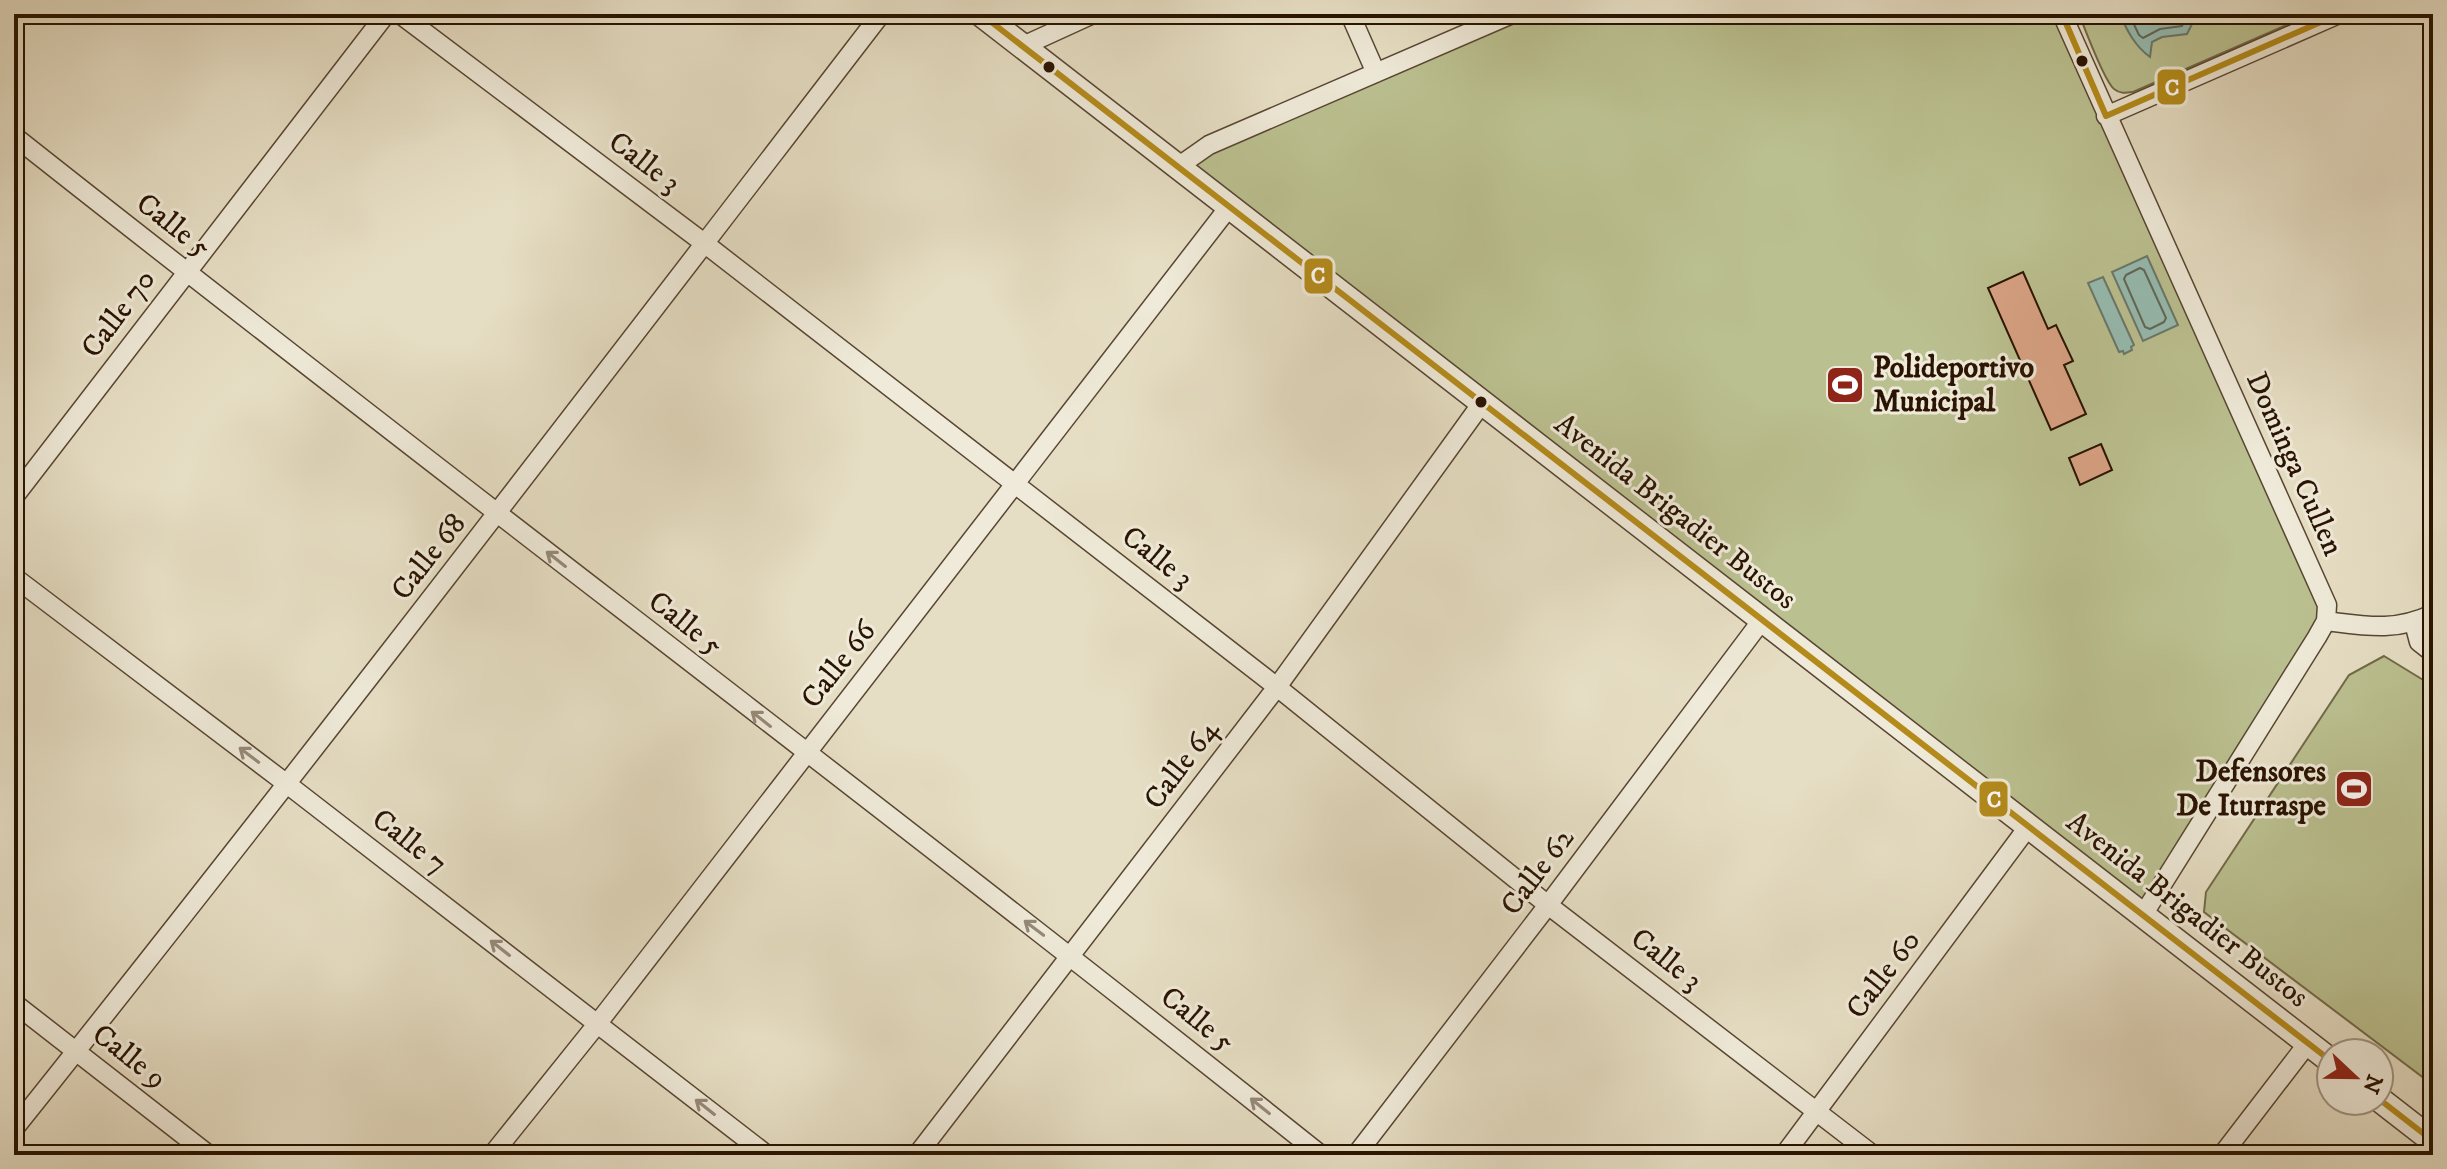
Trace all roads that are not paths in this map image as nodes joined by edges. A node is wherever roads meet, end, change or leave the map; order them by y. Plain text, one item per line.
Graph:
1 (386, 14) edge
2 (400, 14) edge
3 (881, 14) edge
4 (981, 14) edge
5 (1093, 14) edge
6 (1350, 14) edge
7 (1512, 14) edge
8 (2062, 14) edge
9 (2339, 14) edge
10 (1023, 46) junction
11 (1376, 73) junction
12 (2106, 116) junction
13 (14, 136) edge
14 (1179, 166) junction
15 (1229, 207) junction
16 (704, 243) junction
17 (186, 273) junction
18 (1482, 403) junction
19 (1014, 483) junction
20 (14, 497) edge
21 (498, 514) junction
22 (14, 577) edge
23 (2433, 614) edge
24 (1762, 620) junction
25 (2326, 621) junction
26 (2414, 623) junction
27 (2433, 653) edge
28 (1277, 687) junction
29 (806, 753) junction
30 (287, 784) junction
31 (2028, 827) junction
32 (1548, 905) junction
33 (2143, 915) junction
34 (1071, 955) junction
35 (14, 1003) edge
36 (598, 1023) junction
37 (2308, 1043) junction
38 (2315, 1048) edge
39 (77, 1051) junction
40 (2395, 1111) edge
41 (1817, 1112) junction
42 (14, 1129) edge
43 (2433, 1141) edge
44 (209, 1155) edge
45 (492, 1155) edge
46 (767, 1155) edge
47 (917, 1155) edge
48 (1321, 1155) edge
49 (1356, 1155) edge
50 (1784, 1155) edge
51 (1873, 1155) edge
52 (2222, 1155) edge

1 - 17 street, Calle 70
2 - 16 street, Calle 3
3 - 16 street, Calle 68
4 - 10 street, Avenida Brigadier Bustos
5 - 10 street
6 - 11 street
7 - 11 street
8 - 12 street, Dominga Cullen
9 - 12 street
10 - 14 street, Avenida Brigadier Bustos
11 - 14 street
12 - 25 street, Dominga Cullen
13 - 17 street, Calle 5
14 - 15 street, Avenida Brigadier Bustos
15 - 18 street, Avenida Brigadier Bustos
15 - 19 street, Calle 66
16 - 19 street, Calle 3
16 - 21 street, Calle 68
17 - 20 street, Calle 70
17 - 21 street, Calle 5
18 - 24 street, Avenida Brigadier Bustos
18 - 28 street, Calle 64
19 - 28 street, Calle 3
19 - 29 street, Calle 66
29 -> 21 street, Calle 5
21 - 30 street, Calle 68
30 -> 22 street, Calle 7
23 - 26 street
24 - 31 street, Avenida Brigadier Bustos
24 - 32 street, Calle 62
25 - 26 street
25 - 33 street
26 - 27 street
28 - 32 street, Calle 3
28 - 34 street, Calle 64
34 -> 29 street, Calle 5
29 - 36 street, Calle 66
36 -> 30 street, Calle 7
30 - 39 street, Calle 68
31 - 33 street, Avenida Brigadier Bustos
31 - 41 street, Calle 60
32 - 41 street, Calle 3
32 - 49 street, Calle 62
33 - 37 street, Avenida Brigadier Bustos
34 - 47 street, Calle 64
48 -> 34 street, Calle 5
35 - 39 street, Calle 9
36 - 45 street, Calle 66
46 -> 36 street, Calle 7
37 - 38 street, Avenida Brigadier Bustos
37 - 52 street
39 - 42 street, Calle 68
39 - 44 street, Calle 9
40 - 43 street
41 - 50 street, Calle 60
41 - 51 street, Calle 3

